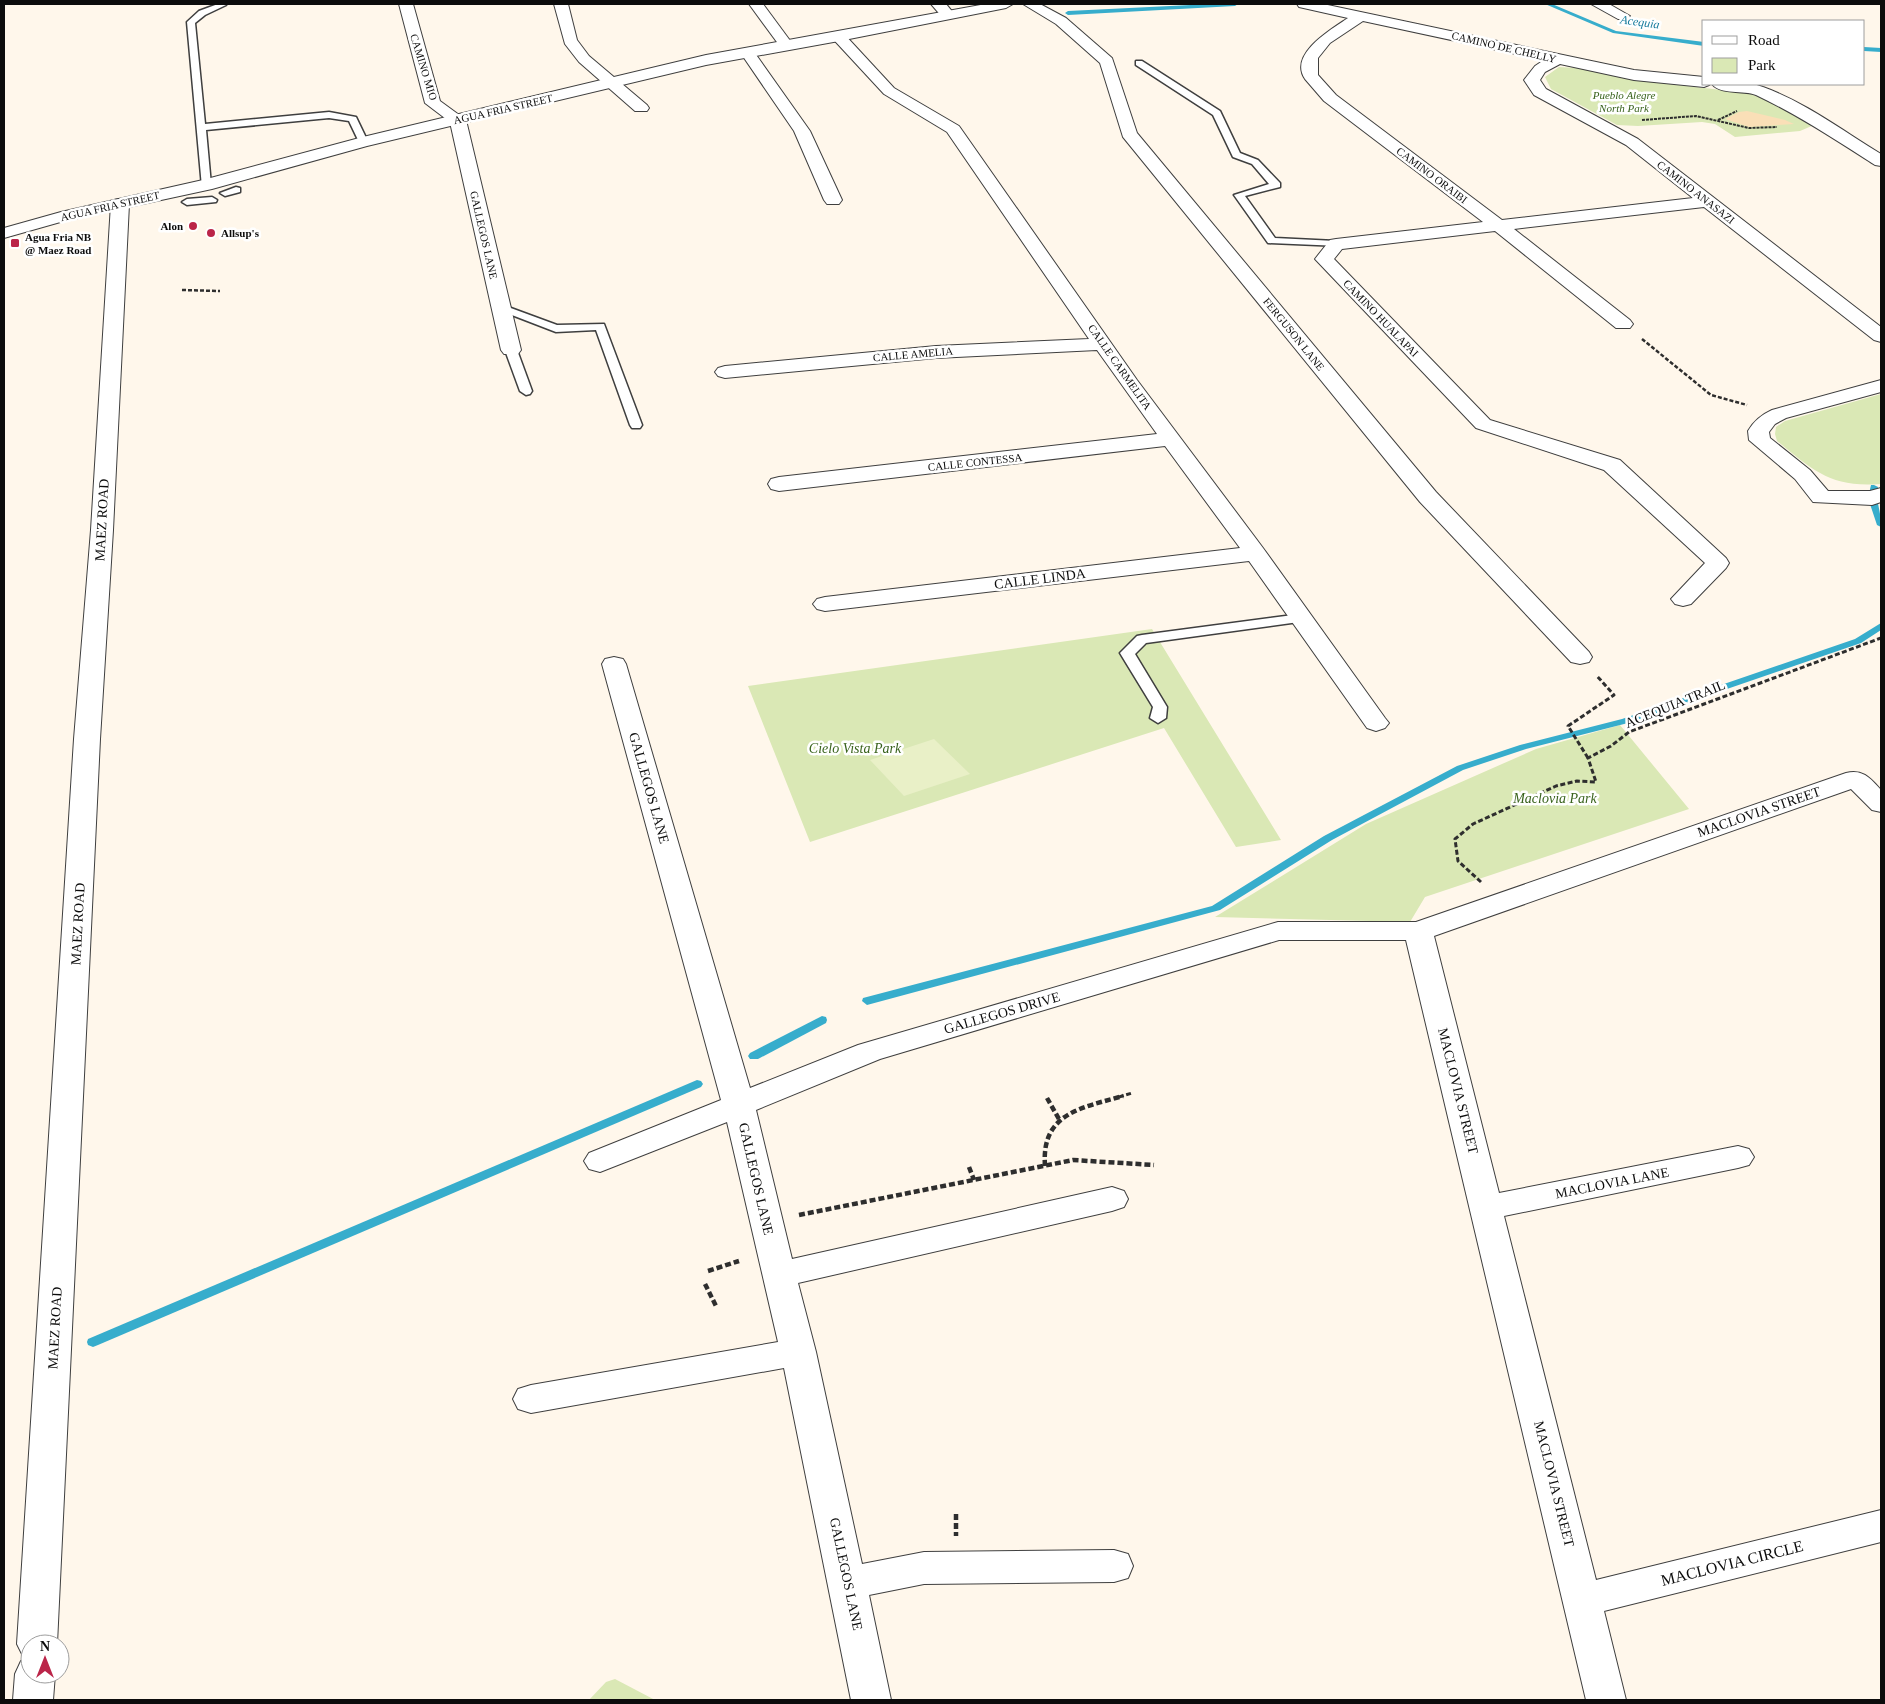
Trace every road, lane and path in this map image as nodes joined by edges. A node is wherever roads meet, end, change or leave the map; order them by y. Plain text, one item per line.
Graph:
1 (406, 4) edge
2 (560, 4) edge
3 (756, 4) edge
4 (1006, 4) edge
5 (1030, 4) edge
6 (1305, 4) edge
7 (1598, 4) edge
8 (222, 6) dead end
9 (943, 9) edge
10 (1361, 16) junction
11 (1624, 16) dead end
12 (839, 37) junction
13 (788, 46) junction
14 (747, 52) junction
15 (1557, 59) junction
16 (1139, 63) dead end
17 (614, 82) junction
18 (1702, 82) edge
19 (1726, 85) edge
20 (642, 108) dead end
21 (1742, 108) dead end
22 (458, 120) junction
23 (1634, 120) dead end
24 (1717, 120) junction
25 (202, 127) junction
26 (1785, 127) dead end
27 (363, 142) junction
28 (1881, 161) edge
29 (208, 194) junction
30 (833, 200) dead end
31 (1708, 201) junction
32 (120, 204) junction
33 (1498, 225) junction
34 (4, 232) edge
35 (1336, 244) junction
36 (182, 290) dead end
37 (220, 291) dead end
38 (500, 307) junction
39 (1623, 324) joint
40 (1881, 336) edge
41 (1102, 344) junction
42 (511, 350) joint
43 (725, 372) dead end
44 (1881, 386) edge
45 (526, 391) dead end
46 (1779, 414) junction
47 (636, 425) dead end
48 (1172, 439) junction
49 (779, 484) dead end
50 (1881, 495) edge
51 (1255, 553) junction
52 (1683, 599) dead end
53 (825, 604) dead end
54 (1301, 618) junction
55 (1881, 638) edge
56 (1580, 656) joint
57 (614, 664) dead end
58 (1158, 718) dead end
59 (1376, 723) dead end
60 (1588, 758) junction
61 (1881, 804) edge
62 (1505, 900) junction
63 (1418, 931) junction
64 (1132, 1093) dead end
65 (1047, 1098) dead end
66 (739, 1106) junction
67 (1059, 1119) junction
68 (1738, 1157) dead end
69 (600, 1161) dead end
70 (1154, 1165) dead end
71 (1045, 1166) junction
72 (969, 1167) dead end
73 (974, 1180) junction
74 (854, 1198) dead end
75 (1112, 1199) dead end
76 (857, 1204) junction
77 (1486, 1208) junction
78 (796, 1216) dead end
79 (739, 1261) dead end
80 (708, 1271) dead end
81 (778, 1275) junction
82 (705, 1284) dead end
83 (716, 1306) dead end
84 (798, 1352) junction
85 (531, 1399) dead end
86 (956, 1514) dead end
87 (1881, 1526) edge
88 (956, 1540) dead end
89 (1114, 1566) dead end
90 (848, 1583) junction
91 (1582, 1600) junction
92 (38, 1634) edge
93 (35, 1684) edge
94 (34, 1700) edge
95 (872, 1700) edge
96 (1606, 1700) edge

1 - 22 street, CAMINO MIO
2 - 17 street
3 - 13 street
4 - 9 street, AGUA FRIA STREET
5 - 56 street, FERGUSON LANE
6 - 10 street, CAMINO DE CHELLY
7 - 11 street
8 - 25 lane
9 - 12 street, AGUA FRIA STREET
10 - 15 street, CAMINO DE CHELLY
10 - 33 street, CAMINO ORAIBI
12 - 13 street, AGUA FRIA STREET
12 - 41 street, CALLE CARMELITA
13 - 14 street, AGUA FRIA STREET
14 - 17 street, AGUA FRIA STREET
14 - 30 street
15 - 18 street, CAMINO DE CHELLY
15 - 31 street, CAMINO ANASAZI
16 - 35 lane
17 - 20 street
17 - 22 street, AGUA FRIA STREET
19 - 28 street
21 - 24 path
22 - 27 street, AGUA FRIA STREET
22 - 38 street, GALLEGOS LANE
23 - 24 path
24 - 26 path
25 - 27 lane
25 - 29 lane
27 - 29 street, AGUA FRIA STREET
29 - 32 street, AGUA FRIA STREET
31 - 33 street
31 - 40 street, CAMINO ANASAZI
32 - 34 street, AGUA FRIA STREET
32 - 92 street, MAEZ ROAD
33 - 35 street
33 - 39 street, CAMINO ORAIBI
35 - 52 street, CAMINO HUALAPAI
36 - 37 path
38 - 42 street, GALLEGOS LANE
38 - 47 lane
39 - 46 path
41 - 43 street, CALLE AMELIA
41 - 48 street, CALLE CARMELITA
42 - 45 lane
44 - 46 street
46 - 50 street
48 - 49 street, CALLE CONTESSA
48 - 51 street, CALLE CARMELITA
51 - 53 street, CALLE LINDA
51 - 54 street, CALLE CARMELITA
54 - 58 lane
54 - 59 street, CALLE CARMELITA
55 - 60 path, ACEQUIA TRAIL
56 - 60 path
57 - 66 street, GALLEGOS LANE
60 - 62 path
61 - 62 street, MACLOVIA STREET
62 - 63 street, MACLOVIA STREET
63 - 66 street, GALLEGOS DRIVE
63 - 77 street, MACLOVIA STREET
64 - 67 path
65 - 67 path
66 - 69 street, GALLEGOS DRIVE
66 - 81 street, GALLEGOS LANE
67 - 71 path
68 - 77 street, MACLOVIA LANE
70 - 71 path
71 - 73 path
72 - 73 path
73 - 76 path
74 - 76 path
75 - 81 street
76 - 78 path
77 - 91 street, MACLOVIA STREET
79 - 80 path
81 - 84 street, GALLEGOS LANE
82 - 83 path
84 - 85 street
84 - 90 street, GALLEGOS LANE
86 - 88 path
87 - 91 street, MACLOVIA CIRCLE
89 - 90 street
90 - 95 street, GALLEGOS LANE
91 - 96 street, MACLOVIA STREET
93 - 94 street

